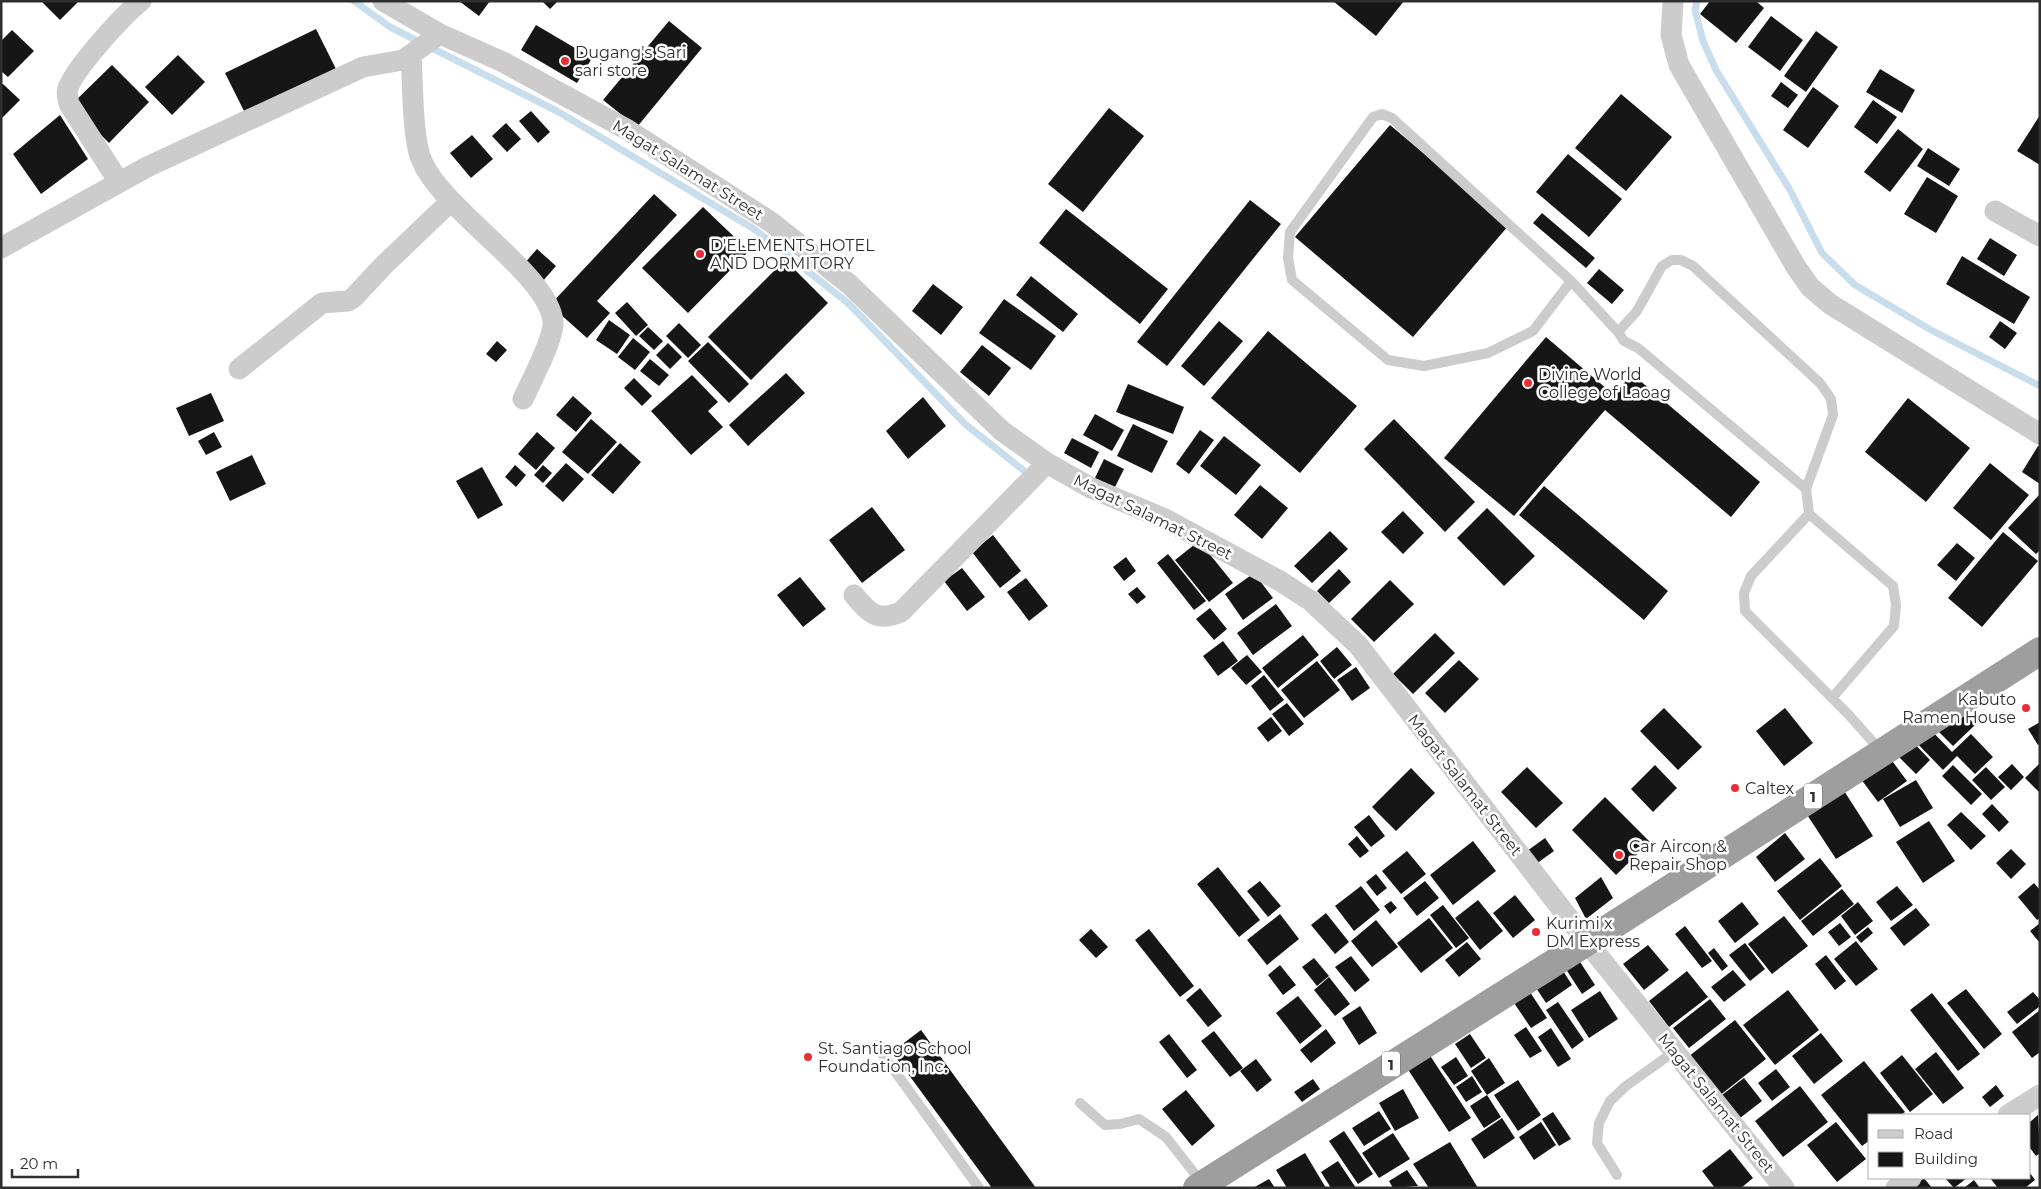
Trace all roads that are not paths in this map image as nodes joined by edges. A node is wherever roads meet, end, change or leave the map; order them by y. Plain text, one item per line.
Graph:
1 (142, 1) edge
2 (383, 1) edge
3 (1673, 1) edge
4 (438, 36) junction
5 (414, 54) junction
6 (120, 182) junction
7 (451, 201) junction
8 (1995, 211) dead end
9 (2040, 236) edge
10 (1, 248) edge
11 (1571, 281) junction
12 (1618, 332) junction
13 (239, 369) dead end
14 (523, 400) dead end
15 (2040, 434) edge
16 (1047, 463) junction
17 (1806, 489) junction
18 (1809, 514) junction
19 (854, 595) dead end
20 (2040, 651) edge
21 (1832, 698) junction
22 (1882, 751) junction
23 (1587, 942) junction
24 (876, 1046) dead end
25 (1675, 1051) junction
26 (2040, 1094) edge
27 (1080, 1103) dead end
28 (2010, 1114) edge
29 (1617, 1175) dead end
30 (1910, 1179) edge
31 (1199, 1186) edge
32 (980, 1188) edge
33 (1784, 1188) edge
34 (1896, 1188) edge

1 - 6 street
2 - 4 street, Magat Salamat Street
3 - 15 street
4 - 5 street
4 - 16 street, Magat Salamat Street
5 - 6 street
5 - 7 street
6 - 10 street
7 - 13 street
7 - 14 street
8 - 9 street
11 - 11 lane
11 - 12 lane
12 - 17 lane
12 - 17 lane
16 - 19 street
16 - 23 street, Magat Salamat Street
17 - 18 lane
18 - 21 lane
18 - 21 lane
20 - 22 highway, 1
21 - 22 lane
22 - 23 highway, 1
23 - 25 street, Magat Salamat Street
23 - 31 highway, 1
24 - 32 lane
25 - 29 lane
25 - 33 street, Magat Salamat Street
26 - 28 street
27 - 31 lane
30 - 34 street

